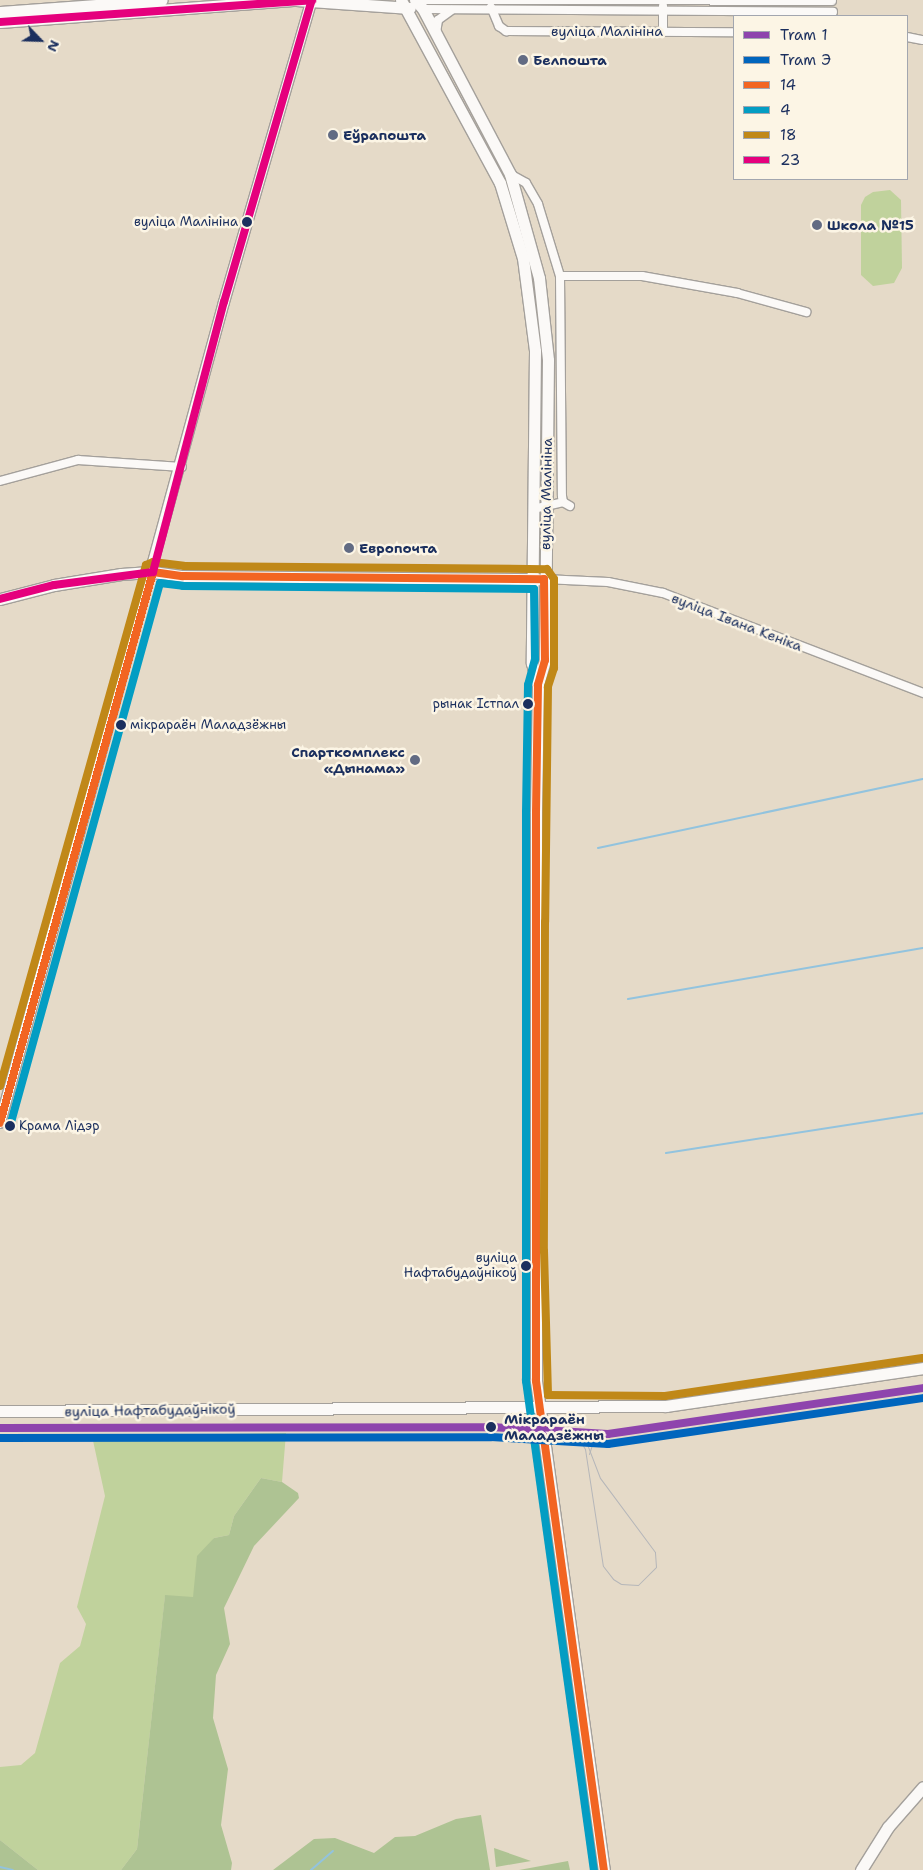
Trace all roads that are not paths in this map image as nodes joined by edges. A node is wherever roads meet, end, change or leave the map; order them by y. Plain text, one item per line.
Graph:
1 (162, 0) edge
2 (312, 0) edge
3 (664, 1) junction
4 (832, 1) edge
5 (419, 3) edge
6 (403, 4) edge
7 (491, 6) junction
8 (452, 10) junction
9 (663, 11) junction
10 (0, 12) edge
11 (833, 12) dead end
12 (0, 22) edge
13 (663, 31) junction
14 (733, 32) edge
15 (436, 33) junction
16 (908, 37) edge
17 (923, 40) edge
18 (510, 174) junction
19 (560, 276) junction
20 (806, 312) dead end
21 (182, 467) junction
22 (0, 481) edge
23 (546, 508) junction
24 (533, 509) junction
25 (153, 572) junction
26 (532, 579) junction
27 (544, 579) junction
28 (0, 600) edge
29 (538, 685) junction
30 (923, 693) edge
31 (0, 1123) edge
32 (923, 1368) edge
33 (540, 1405) junction
34 (0, 1411) edge
35 (923, 1788) edge
36 (604, 1870) edge
37 (861, 1870) edge

1 - 10 main road
2 - 6 main road
2 - 12 main road
2 - 21 street
3 - 4 street
3 - 7 street
3 - 9 street
5 - 6 main road
5 - 7 street
5 - 8 street
5 - 15 main road, вуліца Малініна
6 - 24 main road, вуліца Малініна
7 - 8 street
7 - 9 street
7 - 13 street, вуліца Малініна
8 - 15 street
9 - 11 street
9 - 13 street
13 - 14 street, вуліца Малініна
15 - 18 main road, вуліца Малініна
16 - 17 street
18 - 19 street, вуліца Малініна
18 - 23 main road, вуліца Малініна
19 - 20 street
19 - 23 street, вуліца Малініна
21 - 22 street
21 - 25 street
23 - 24 street
23 - 27 main road, вуліца Малініна
24 - 26 main road, вуліца Малініна
25 - 26 main road
25 - 28 main road
25 - 31 street
26 - 27 main road
26 - 29 main road
27 - 29 main road
27 - 30 street, вуліца Івана Кеніка
29 - 33 main road
32 - 33 main road, вуліца Нафтабудаўнікоў
33 - 34 main road, вуліца Нафтабудаўнікоў
33 - 36 main road
35 - 37 main road

